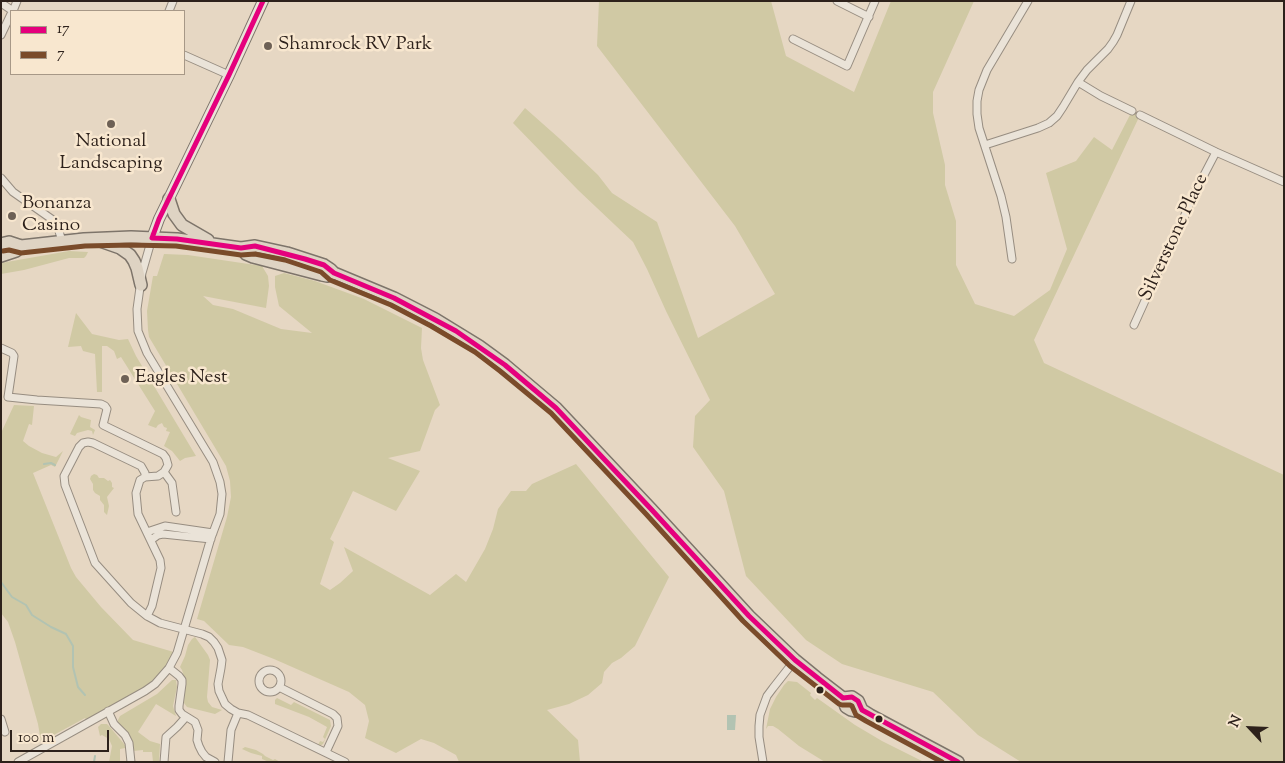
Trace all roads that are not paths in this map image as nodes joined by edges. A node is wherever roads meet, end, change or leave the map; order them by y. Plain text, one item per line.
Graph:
1 (263, 1) edge
2 (837, 1) edge
3 (875, 1) edge
4 (1028, 1) edge
5 (1131, 1) edge
6 (10, 17) edge
7 (869, 17) junction
8 (1, 35) edge
9 (793, 39) dead end
10 (185, 55) edge
11 (229, 75) junction
12 (1078, 82) junction
13 (1132, 111) dead end
14 (1140, 115) dead end
15 (985, 145) junction
16 (1216, 152) junction
17 (1, 178) edge
18 (1284, 182) edge
19 (169, 199) junction
20 (94, 238) junction
21 (152, 238) junction
22 (62, 241) junction
23 (1, 244) edge
24 (216, 244) junction
25 (21, 246) junction
26 (1, 256) edge
27 (1012, 259) dead end
28 (141, 285) junction
29 (1134, 325) dead end
30 (1, 348) edge
31 (166, 469) junction
32 (145, 477) junction
33 (176, 512) dead end
34 (147, 532) junction
35 (212, 536) junction
36 (151, 540) junction
37 (147, 616) junction
38 (185, 629) junction
39 (795, 660) junction
40 (169, 668) junction
41 (279, 687) dead end
42 (108, 711) junction
43 (238, 713) junction
44 (186, 717) junction
45 (1, 719) edge
46 (5, 732) dead end
47 (326, 752) junction
48 (18, 762) edge
49 (131, 762) edge
50 (164, 762) edge
51 (215, 762) edge
52 (228, 762) edge
53 (345, 762) edge
54 (763, 762) edge
55 (958, 762) edge

1 - 11 main road
2 - 7 street
3 - 7 street
4 - 15 street
5 - 12 street
6 - 8 street
7 - 9 street
10 - 11 street
11 - 19 main road
12 - 13 street
12 - 15 street
14 - 16 street
15 - 27 street
16 - 18 street
16 - 29 street, Silverstone Place
17 - 22 street
19 - 21 main road
19 - 24 main road
20 - 21 main road
20 - 22 main road
20 - 28 main road
21 - 24 main road
21 - 28 street
22 - 25 main road
23 - 25 main road
24 - 39 main road
25 - 26 main road
28 - 35 street
30 - 31 street
31 - 32 street
31 - 33 street
32 - 34 street
32 - 37 street
34 - 35 street
34 - 36 street
35 - 36 street
35 - 38 street
36 - 37 street
37 - 38 street
38 - 40 street
38 - 43 street
39 - 54 street
39 - 55 main road
40 - 42 street
40 - 44 street
41 - 47 street
42 - 48 street
42 - 49 street
43 - 47 street
43 - 52 street
44 - 50 street
44 - 51 street
45 - 46 street
47 - 53 street

